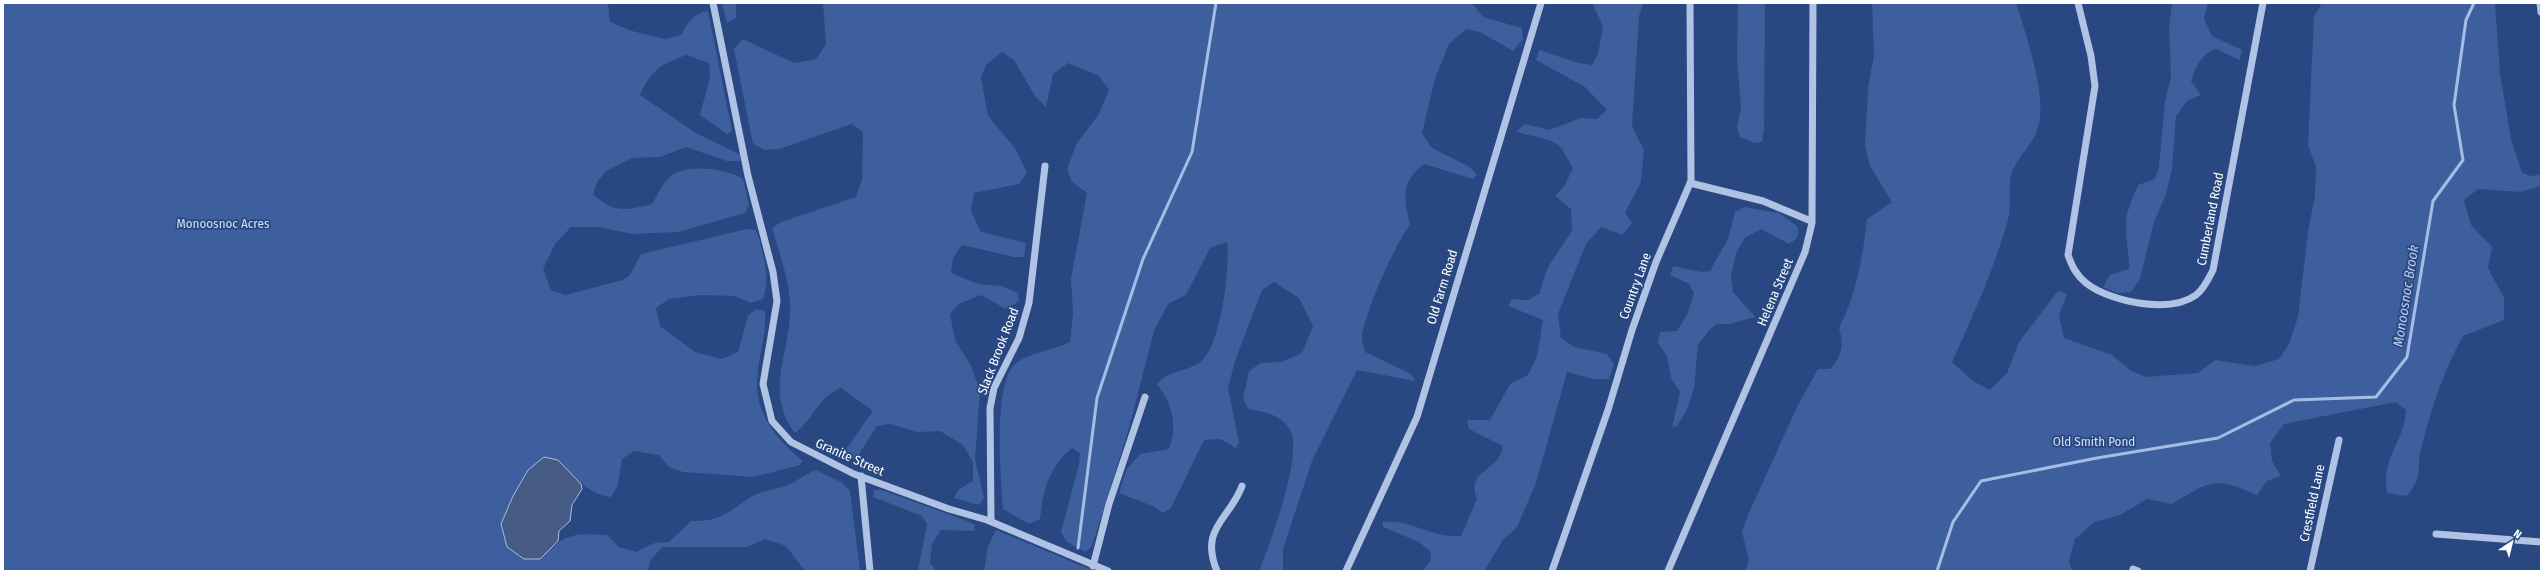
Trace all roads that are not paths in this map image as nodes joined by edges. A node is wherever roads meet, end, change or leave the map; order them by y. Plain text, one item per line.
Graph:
1 (713, 3) edge
2 (1541, 3) edge
3 (1690, 3) edge
4 (1813, 3) edge
5 (2078, 3) edge
6 (2263, 3) edge
7 (2540, 3) edge
8 (2541, 12) edge
9 (1045, 166) dead end
10 (1690, 183) junction
11 (1812, 220) junction
12 (1145, 397) dead end
13 (2339, 440) dead end
14 (861, 476) junction
15 (1242, 486) dead end
16 (990, 521) junction
17 (2436, 534) dead end
18 (2541, 542) edge
19 (1093, 566) junction
20 (870, 571) edge
21 (1108, 571) edge
22 (1217, 571) edge
23 (1346, 571) edge
24 (1552, 571) edge
25 (1668, 571) edge
26 (2310, 571) edge

1 - 14 street, Granite Street
2 - 23 street, Old Farm Road
3 - 10 street, Country Lane
4 - 11 street, Helena Street
5 - 6 street, Cumberland Road
7 - 8 street
9 - 16 street, Slack Brook Road
10 - 11 street
10 - 24 street, Country Lane
11 - 25 street, Helena Street
12 - 19 street
13 - 26 street, Crestfield Lane
14 - 16 street, Granite Street
14 - 20 street
15 - 22 street
16 - 19 street, Granite Street
17 - 18 street
19 - 21 street, Granite Street

